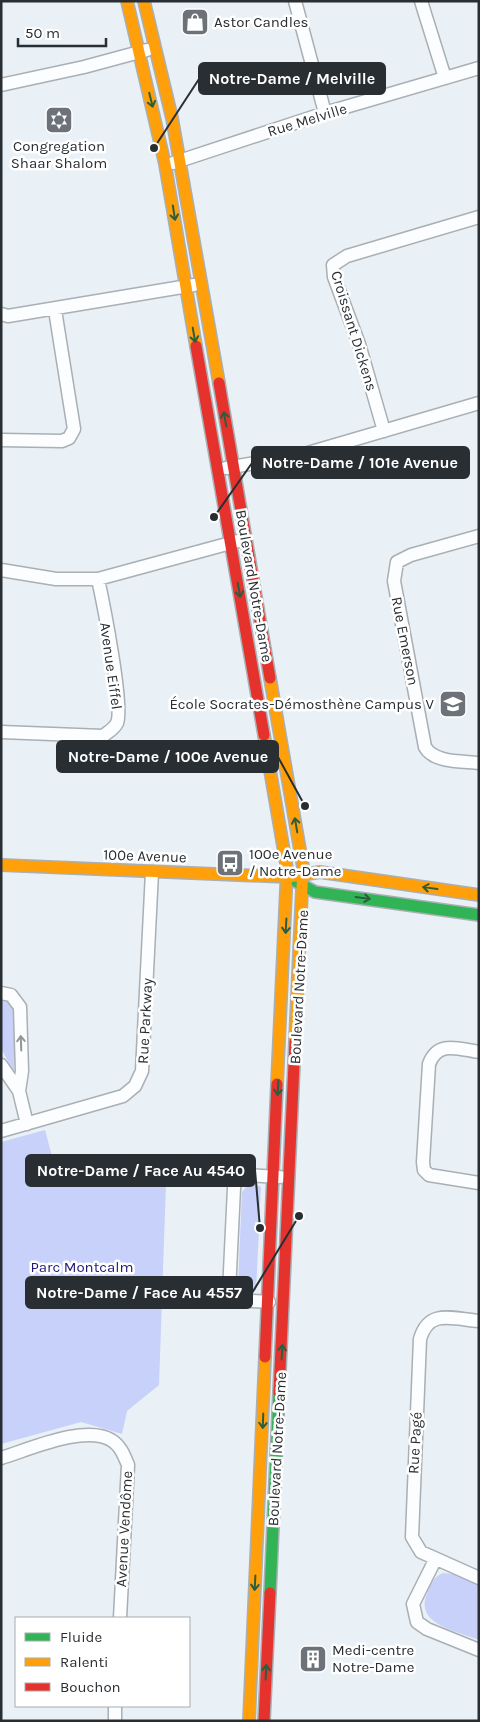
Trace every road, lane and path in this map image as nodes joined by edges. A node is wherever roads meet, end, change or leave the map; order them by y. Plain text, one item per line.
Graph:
1 (127, 1) edge
2 (144, 1) edge
3 (294, 1) edge
4 (421, 1) edge
5 (155, 49) junction
6 (139, 52) junction
7 (479, 68) edge
8 (445, 78) junction
9 (1, 84) edge
10 (325, 113) junction
11 (180, 161) junction
12 (165, 164) junction
13 (479, 218) edge
14 (201, 283) junction
15 (186, 287) junction
16 (55, 310) junction
17 (1, 314) edge
18 (479, 403) edge
19 (384, 431) junction
20 (1, 440) edge
21 (233, 467) junction
22 (218, 469) junction
23 (479, 536) edge
24 (245, 539) junction
25 (231, 542) junction
26 (1, 570) edge
27 (98, 578) junction
28 (1, 732) edge
29 (479, 763) edge
30 (1, 865) edge
31 (152, 872) junction
32 (303, 874) junction
33 (288, 877) junction
34 (303, 886) junction
35 (479, 895) edge
36 (479, 915) edge
37 (1, 993) edge
38 (479, 1052) edge
39 (1, 1065) edge
40 (19, 1091) junction
41 (27, 1124) junction
42 (1, 1131) edge
43 (274, 1176) junction
44 (290, 1177) junction
45 (479, 1183) edge
46 (269, 1302) junction
47 (479, 1321) edge
48 (1, 1458) edge
49 (435, 1560) junction
50 (479, 1578) edge
51 (120, 1617) edge
52 (479, 1650) edge
53 (116, 1707) edge
54 (115, 1721) edge
55 (249, 1721) edge
56 (264, 1721) edge

1 - 6 street, Boulevard Notre-Dame
2 - 5 street, Boulevard Notre-Dame
3 - 10 street
4 - 8 street
5 - 6 street
5 - 11 street, Boulevard Notre-Dame
6 - 9 street
6 -> 12 street, Boulevard Notre-Dame
7 - 8 street, Rue Melville
8 - 10 street, Rue Melville
10 - 11 street, Rue Melville
11 - 12 street, Rue Melville
11 - 14 street, Boulevard Notre-Dame
12 -> 15 street, Boulevard Notre-Dame
13 - 19 street, Croissant Dickens
14 - 15 street
21 -> 14 street, Boulevard Notre-Dame
15 - 16 street
15 -> 22 street, Boulevard Notre-Dame
16 - 17 street
16 - 20 street
18 - 19 street
19 - 21 street
21 - 22 street
21 - 24 street, Boulevard Notre-Dame
22 - 25 street, Boulevard Notre-Dame
23 - 29 street, Rue Emerson
24 - 25 street
32 -> 24 street, Boulevard Notre-Dame
25 - 27 street
25 -> 33 street, Boulevard Notre-Dame
26 - 27 street
27 - 28 street, Avenue Eiffel
30 - 31 street, 100e Avenue
31 - 33 street, 100e Avenue
31 - 41 street, Rue Parkway
32 - 33 street, 100e Avenue
32 - 34 street, Boulevard Notre-Dame
35 -> 32 street, 100e Avenue
33 - 34 street, 100e Avenue
33 -> 43 street, Boulevard Notre-Dame
34 -> 36 street, 100e Avenue
34 - 44 street, Boulevard Notre-Dame
40 -> 37 street
38 - 45 street
39 - 40 street
40 - 41 street
41 - 42 street, Rue Parkway
43 - 44 street
43 - 46 street, Boulevard Notre-Dame
43 - 46 street
56 -> 44 street, Boulevard Notre-Dame
46 -> 55 street, Boulevard Notre-Dame
47 - 49 street, Rue Pagé
48 - 51 street, Avenue Vendôme
49 - 50 street, Rue Pagé
49 - 52 street
53 - 54 street

